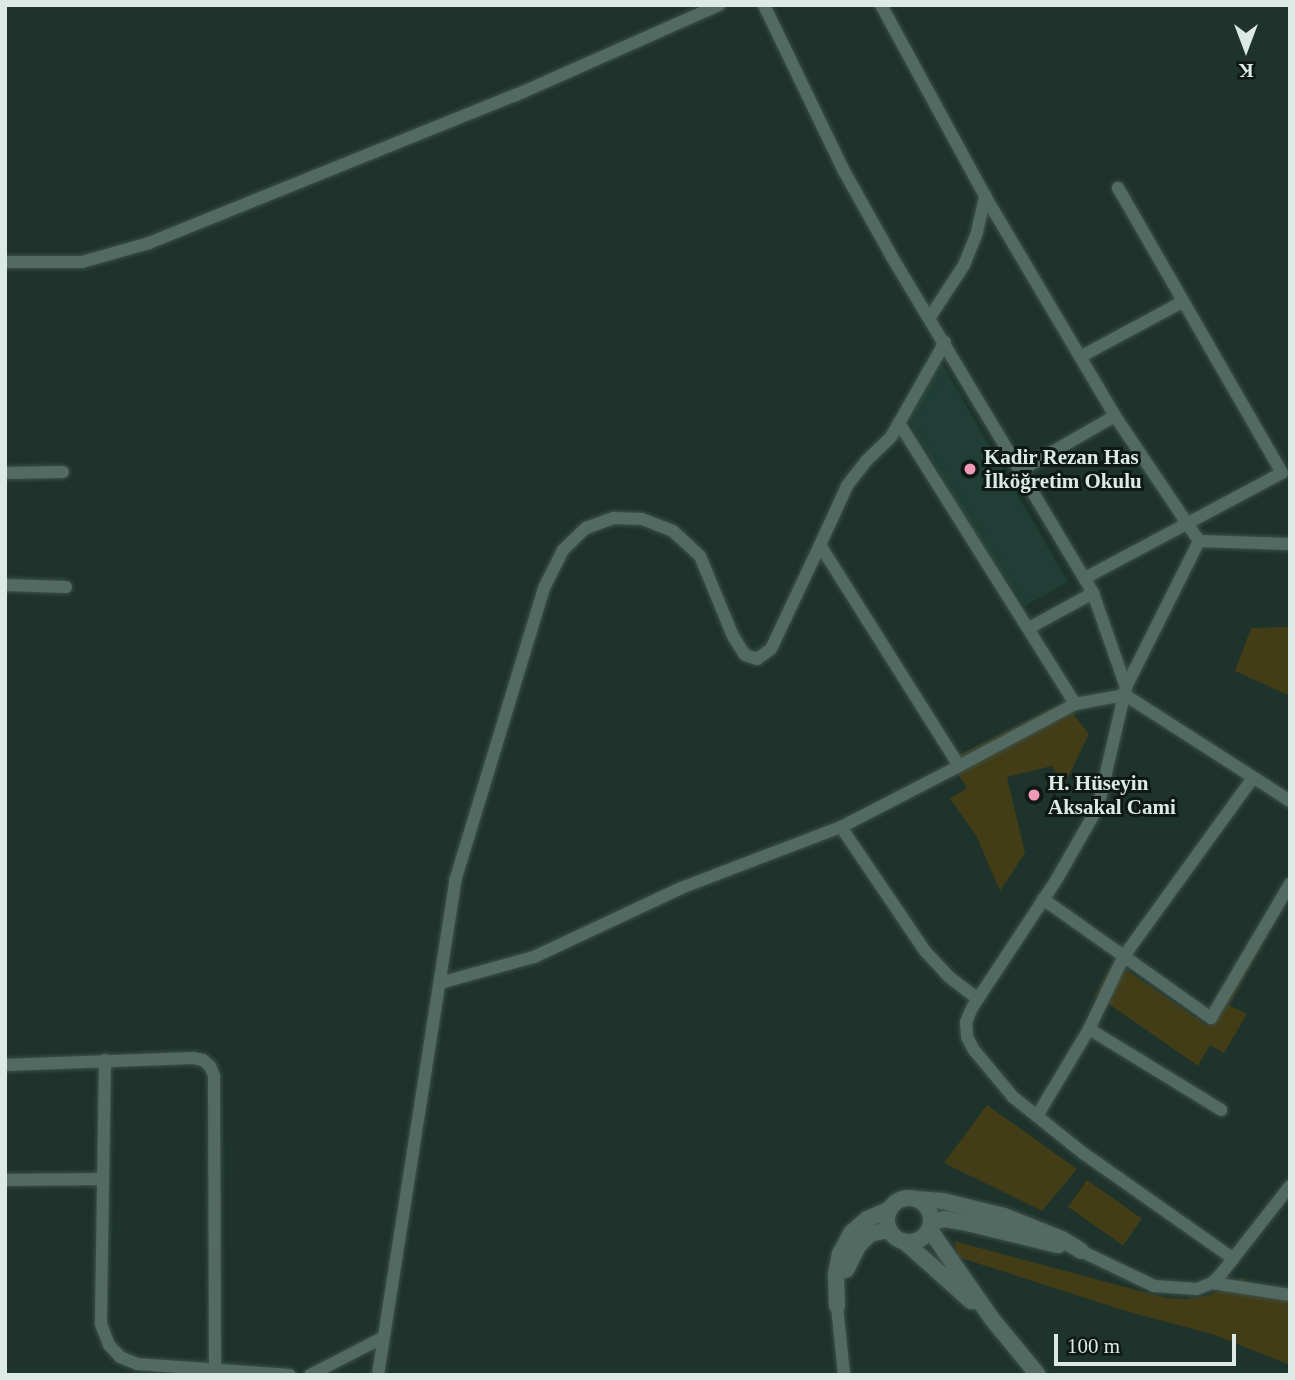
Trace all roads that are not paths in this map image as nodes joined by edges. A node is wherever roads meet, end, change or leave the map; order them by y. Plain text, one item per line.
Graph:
1 (719, 5) edge
2 (764, 5) edge
3 (881, 5) edge
4 (1118, 188) dead end
5 (985, 196) junction
6 (5, 262) edge
7 (1182, 302) junction
8 (930, 317) junction
9 (945, 342) junction
10 (1080, 358) junction
11 (1115, 416) junction
12 (899, 423) junction
13 (1021, 470) junction
14 (63, 472) dead end
15 (5, 473) edge
16 (1186, 525) junction
17 (1199, 541) junction
18 (1290, 544) edge
19 (820, 545) junction
20 (1084, 578) junction
21 (5, 585) edge
22 (66, 587) dead end
23 (1093, 593) junction
24 (1029, 628) junction
25 (1126, 691) junction
26 (1075, 704) junction
27 (959, 766) junction
28 (1253, 778) junction
29 (1290, 801) edge
30 (841, 827) junction
31 (1290, 884) edge
32 (1043, 899) junction
33 (1124, 956) junction
34 (440, 983) junction
35 (978, 999) junction
36 (1089, 1029) junction
37 (104, 1060) junction
38 (5, 1065) edge
39 (1221, 1111) dead end
40 (1037, 1116) junction
41 (5, 1180) edge
42 (103, 1180) junction
43 (1290, 1186) edge
44 (916, 1199) junction
45 (890, 1209) junction
46 (931, 1226) junction
47 (889, 1230) junction
48 (905, 1242) junction
49 (1081, 1251) junction
50 (1234, 1259) junction
51 (1212, 1283) junction
52 (1290, 1295) edge
53 (837, 1306) junction
54 (992, 1319) junction
55 (382, 1338) junction
56 (215, 1369) junction
57 (290, 1375) edge
58 (310, 1375) edge
59 (378, 1375) edge
60 (844, 1375) edge
61 (1038, 1375) edge

1 - 6 street
2 - 8 street
3 - 5 street
4 - 7 street
5 - 8 street
5 - 10 street
7 - 10 street
7 - 16 street
8 - 9 street
9 - 12 street
9 - 13 street
10 - 11 street
11 - 13 street
11 - 16 street
12 - 19 street
12 - 24 street
13 - 20 street
14 - 15 street
16 - 17 street
16 - 20 street
17 - 18 street
17 - 25 street
19 - 27 street
19 - 34 street
20 - 23 street
21 - 22 street
23 - 24 street
23 - 25 street
24 - 26 street
25 - 26 street
25 - 28 street
25 - 32 street
26 - 27 street
27 - 30 street
28 - 29 street
28 - 33 street
30 - 34 street
30 - 35 street
31 - 33 street
32 - 33 street
32 - 35 street
33 - 36 street
34 - 55 street
35 - 40 street
36 - 39 street
36 - 40 street
37 - 38 street
37 - 42 street
37 - 56 street
40 - 50 street
41 - 42 street
42 - 56 street
43 - 50 street
44 - 45 street
44 - 46 street
44 - 49 street
45 - 47 street
45 - 53 street
46 - 48 street
46 - 49 street
46 - 54 street
47 - 48 street
47 - 53 street
48 - 54 street
49 - 51 street
50 - 51 street
51 - 52 street
53 - 60 street
54 - 61 street
55 - 58 street
55 - 59 street
56 - 57 street

